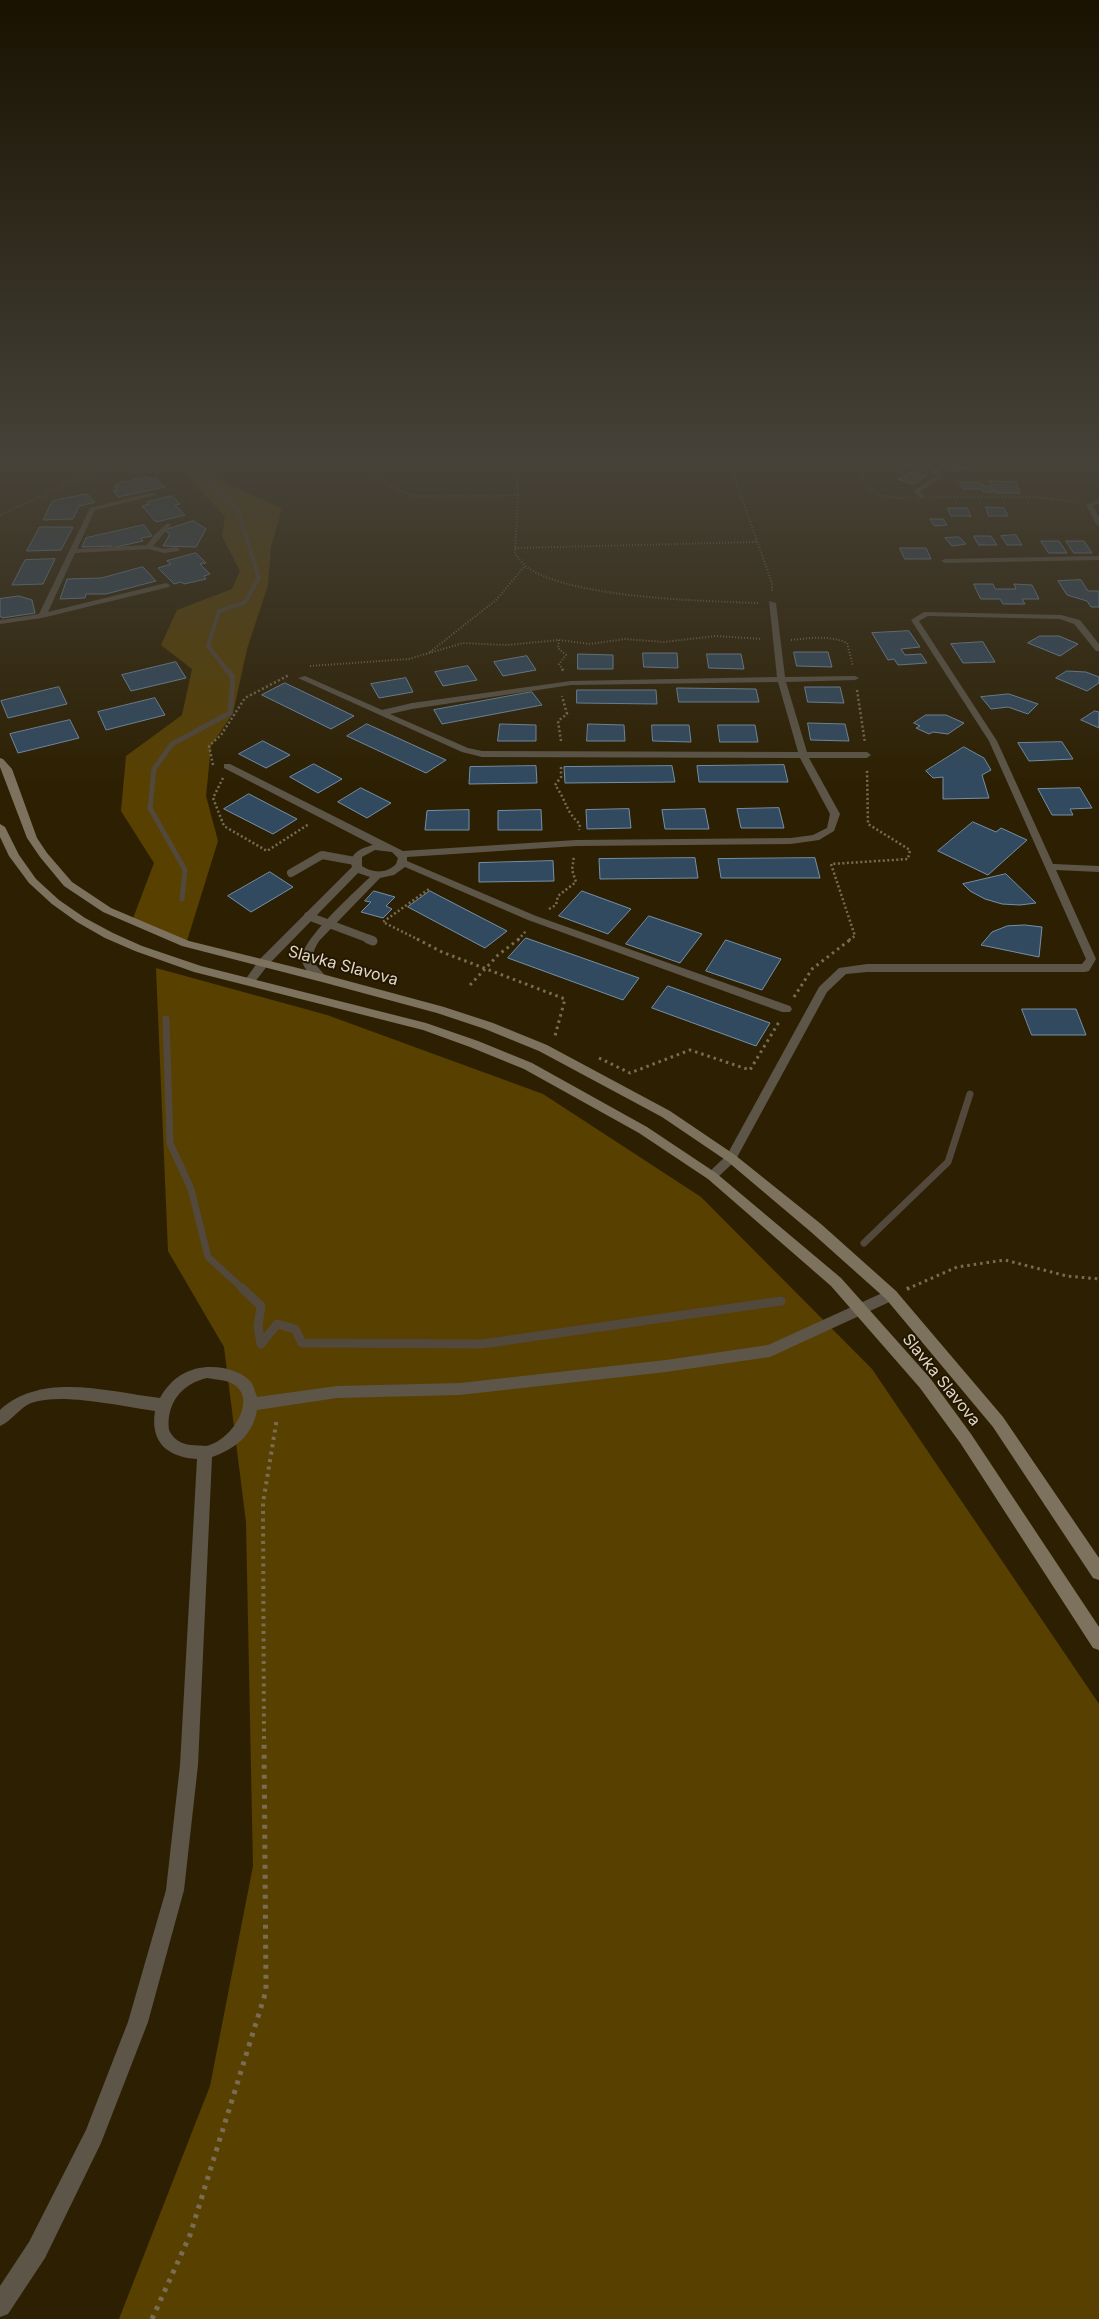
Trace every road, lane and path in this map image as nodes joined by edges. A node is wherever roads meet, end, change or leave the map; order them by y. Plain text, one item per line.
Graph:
1 (65, 567) edge
2 (524, 567) joint
3 (767, 567) edge
4 (166, 585) dead end
5 (772, 603) junction
6 (42, 616) junction
7 (0, 622) edge
8 (559, 640) junction
9 (775, 640) junction
10 (1099, 649) edge
11 (429, 653) junction
12 (304, 666) dead end
13 (299, 674) joint
14 (781, 678) junction
15 (855, 678) junction
16 (571, 682) junction
17 (382, 713) junction
18 (562, 755) junction
19 (867, 755) junction
20 (804, 756) junction
21 (0, 761) edge
22 (227, 766) dead end
23 (214, 773) dead end
24 (219, 776) dead end
25 (324, 814) junction
26 (0, 827) edge
27 (348, 827) junction
28 (576, 843) junction
29 (385, 847) junction
30 (362, 852) junction
31 (402, 858) junction
32 (356, 864) junction
33 (1049, 867) junction
34 (1099, 869) edge
35 (291, 873) dead end
36 (377, 875) junction
37 (443, 878) junction
38 (308, 916) junction
39 (532, 918) junction
40 (330, 924) junction
41 (373, 941) dead end
42 (264, 962) junction
43 (485, 969) junction
44 (322, 978) junction
45 (250, 980) junction
46 (470, 985) dead end
47 (786, 1009) junction
48 (562, 1040) dead end
49 (596, 1056) dead end
50 (731, 1158) junction
51 (712, 1176) junction
52 (1099, 1279) edge
53 (891, 1295) junction
54 (860, 1310) junction
55 (280, 1400) junction
56 (253, 1404) junction
57 (163, 1405) junction
58 (0, 1419) edge
59 (205, 1453) junction
60 (1099, 1572) edge
61 (1099, 1642) edge
62 (0, 2306) edge
63 (152, 2319) edge

1 - 6 street
2 - 5 path
2 - 11 path
3 - 5 path
4 - 6 street
5 - 9 street
6 - 7 street
8 - 9 path
8 - 11 path
8 - 16 path
9 - 14 street
9 - 15 path
10 - 33 street
11 - 12 path
13 - 17 street
13 - 23 path
14 - 15 street
14 - 16 street
14 - 20 street
15 - 19 path
16 - 17 street
16 - 18 path
17 - 18 street
18 - 20 street
18 - 28 path
19 - 20 street
19 - 47 path
20 - 28 street
21 - 42 street, Slavka Slavova
22 - 25 street
24 - 25 path
25 - 27 street
26 - 45 street, Slavka Slavova
27 - 29 street
27 - 30 street
28 - 31 street
28 - 39 path
29 - 30 street
29 - 31 street
30 - 32 street
31 - 36 street
31 - 37 street
32 - 35 lane
32 - 36 street
32 - 38 street
33 - 34 street
33 - 50 street
36 - 40 street
37 - 39 street
37 - 43 path
38 - 40 lane
38 - 42 street
39 - 43 path
39 - 47 street
40 - 41 lane
40 - 44 street
42 - 44 street, Slavka Slavova
42 - 45 street
43 - 46 path
43 - 48 path
44 - 50 street, Slavka Slavova
45 - 51 street, Slavka Slavova
47 - 49 path
50 - 51 street
50 - 53 street, Slavka Slavova
51 - 54 street, Slavka Slavova
52 - 53 path
53 - 54 street
53 - 60 street, Slavka Slavova
54 - 55 street
54 - 61 street, Slavka Slavova
55 - 56 street
55 - 63 path
56 - 57 street
56 - 59 street
57 - 58 street
57 - 59 street
59 - 62 street

